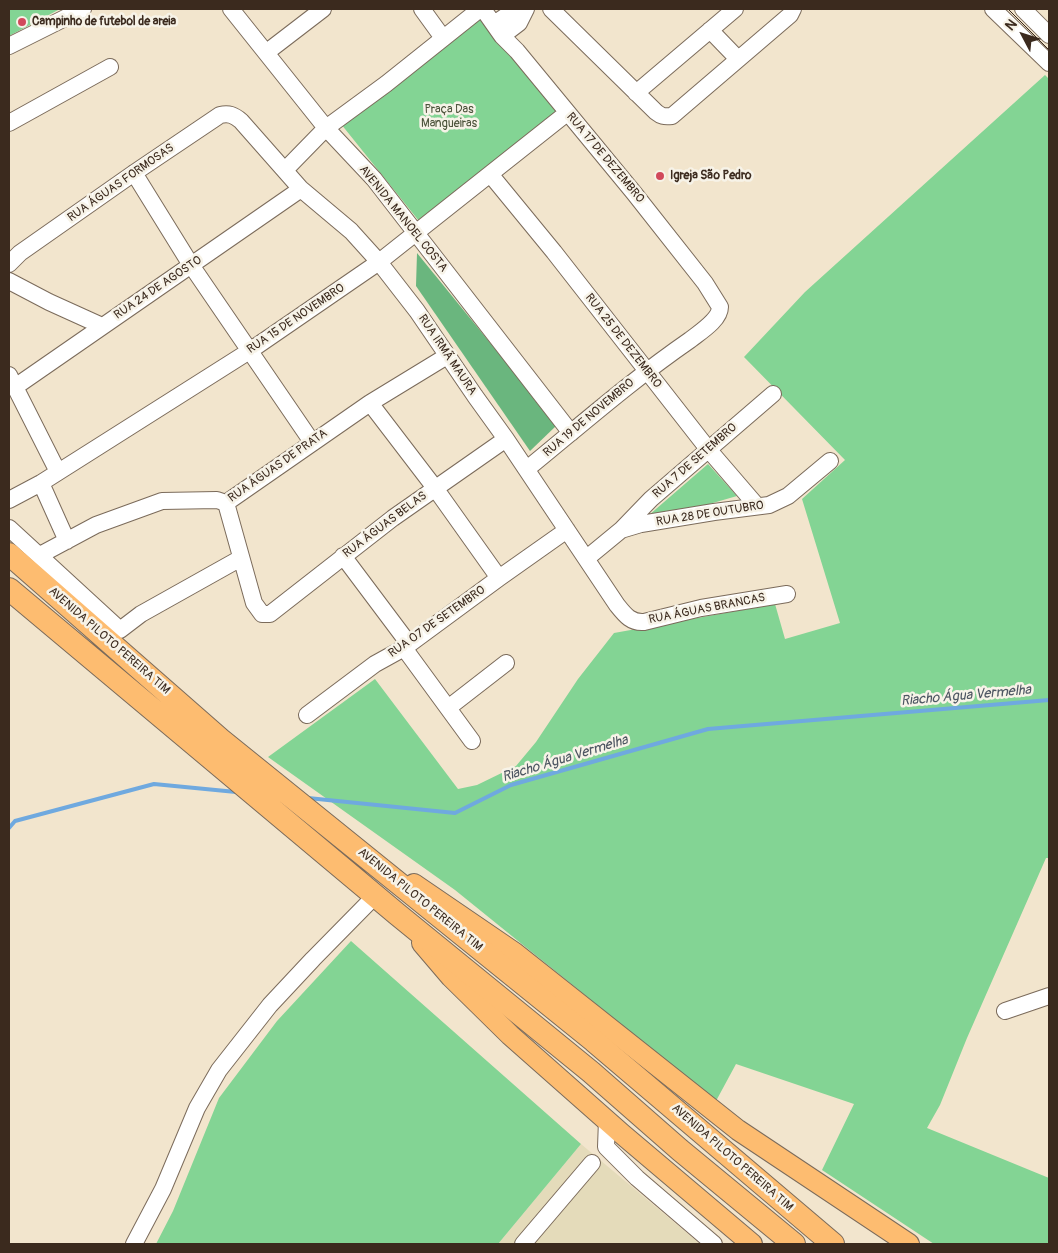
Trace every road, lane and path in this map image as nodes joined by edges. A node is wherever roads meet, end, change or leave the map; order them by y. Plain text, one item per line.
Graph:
1 (83, 9) edge
2 (231, 9) edge
3 (323, 9) edge
4 (422, 9) edge
5 (481, 9) edge
6 (516, 9) edge
7 (526, 9) edge
8 (551, 9) edge
9 (735, 9) edge
10 (793, 9) edge
11 (994, 9) edge
12 (1023, 9) edge
13 (498, 30) junction
14 (710, 30) junction
15 (1049, 35) edge
16 (443, 38) junction
17 (9, 46) edge
18 (267, 52) junction
19 (738, 59) junction
20 (1049, 63) edge
21 (110, 67) dead end
22 (636, 93) junction
23 (567, 113) junction
24 (237, 117) joint
25 (9, 123) edge
26 (326, 128) junction
27 (285, 170) junction
28 (134, 173) junction
29 (490, 174) junction
30 (301, 189) junction
31 (415, 234) junction
32 (379, 262) junction
33 (9, 264) edge
34 (192, 265) junction
35 (9, 281) edge
36 (720, 311) joint
37 (102, 326) junction
38 (251, 350) junction
39 (447, 356) junction
40 (646, 371) junction
41 (12, 381) edge
42 (773, 394) dead end
43 (370, 403) junction
44 (571, 433) junction
45 (506, 439) junction
46 (312, 442) junction
47 (708, 450) junction
48 (830, 461) dead end
49 (527, 469) junction
50 (58, 472) junction
51 (41, 483) junction
52 (434, 488) junction
53 (9, 500) edge
54 (226, 503) junction
55 (758, 506) junction
56 (9, 528) edge
57 (567, 530) junction
58 (621, 530) junction
59 (67, 541) junction
60 (9, 554) edge
61 (40, 555) junction
62 (343, 556) junction
63 (240, 558) junction
64 (588, 558) junction
65 (499, 578) junction
66 (9, 589) edge
67 (787, 594) dead end
68 (629, 618) joint
69 (406, 646) junction
70 (506, 663) dead end
71 (448, 708) junction
72 (307, 715) dead end
73 (472, 741) dead end
74 (344, 838) junction
75 (375, 896) junction
76 (396, 914) junction
77 (1049, 996) edge
78 (1005, 1011) dead end
79 (607, 1120) junction
80 (592, 1163) dead end
81 (134, 1244) edge
82 (523, 1244) edge
83 (714, 1244) edge
84 (752, 1244) edge
85 (794, 1244) edge
86 (833, 1244) edge
87 (909, 1244) edge

1 - 17 street
2 - 18 street, AVENIDA MANOEL COSTA
3 - 18 street
4 - 16 street
5 - 13 street, RUA 17 DE DEZEMBRO
5 - 16 street
6 - 13 street
7 - 13 street
8 - 22 street
9 - 14 street
10 - 19 street
11 - 20 street
12 - 15 street
13 - 23 street, RUA 17 DE DEZEMBRO
14 - 19 street
14 - 22 street
16 - 26 street
18 - 26 street, AVENIDA MANOEL COSTA
19 - 22 street
21 - 25 street
23 - 29 street, RUA 15 DE NOVEMBRO
23 - 36 street, RUA 17 DE DEZEMBRO
24 - 27 street, RUA IRMÃ MAURA
24 - 28 street, RUA ÁGUAS FORMOSAS
26 - 27 street
26 - 31 street, AVENIDA MANOEL COSTA
27 - 30 street, RUA IRMÃ MAURA
28 - 33 street, RUA ÁGUAS FORMOSAS
28 - 34 street
29 - 31 street, RUA 15 DE NOVEMBRO
29 - 40 street, RUA 25 DE DEZEMBRO
30 - 32 street, RUA IRMÃ MAURA
30 - 34 street, RUA 24 DE AGOSTO
31 - 32 street, RUA 15 DE NOVEMBRO
31 - 44 street, AVENIDA MANOEL COSTA
32 - 38 street, RUA 15 DE NOVEMBRO
32 - 39 street, RUA IRMÃ MAURA
34 - 37 street, RUA 24 DE AGOSTO
34 - 38 street
35 - 37 street
36 - 40 street, RUA 19 DE NOVEMBRO
37 - 41 street, RUA 24 DE AGOSTO
38 - 46 street
38 - 50 street, RUA 15 DE NOVEMBRO
39 - 43 street, RUA ÁGUAS DE PRATA
39 - 45 street, RUA IRMÃ MAURA
40 - 44 street, RUA 19 DE NOVEMBRO
40 - 47 street, RUA 25 DE DEZEMBRO
41 - 50 street
42 - 47 street, RUA 7 DE SETEMBRO
43 - 46 street, RUA ÁGUAS DE PRATA
43 - 52 street
44 - 49 street, RUA 19 DE NOVEMBRO
45 - 49 street, RUA IRMÃ MAURA
45 - 52 street, RUA ÁGUAS BELAS
46 - 54 street, RUA ÁGUAS DE PRATA
47 - 55 street, RUA 25 DE DEZEMBRO
47 - 58 street, RUA 7 DE SETEMBRO
48 - 55 street, RUA 28 DE OUTUBRO
49 - 57 street, RUA IRMÃ MAURA
50 - 51 street, RUA 15 DE NOVEMBRO
51 - 53 street, RUA 15 DE NOVEMBRO
51 - 59 street
52 - 62 street, RUA ÁGUAS BELAS
52 - 65 street
54 - 59 street, RUA ÁGUAS DE PRATA
54 - 63 street
55 - 58 street, RUA 28 DE OUTUBRO
56 - 61 street
57 - 64 street, RUA IRMÃ MAURA
57 - 65 street, RUA 07 DE SETEMBRO
58 - 64 street, RUA 28 DE OUTUBRO
59 - 61 street, RUA ÁGUAS DE PRATA
60 - 74 highway, AVENIDA PILOTO PEREIRA TIM
61 - 63 street
62 - 63 street, RUA ÁGUAS BELAS
62 - 69 street
64 - 68 street, RUA IRMÃ MAURA
65 - 69 street, RUA 07 DE SETEMBRO
66 - 75 highway, AVENIDA PILOTO PEREIRA TIM
67 - 68 street, RUA ÁGUAS BRANCAS
69 - 71 street
69 - 72 street, RUA 07 DE SETEMBRO
70 - 71 street
71 - 73 street
74 - 86 highway, AVENIDA PILOTO PEREIRA TIM
74 - 87 main road
75 - 76 highway, AVENIDA PILOTO PEREIRA TIM
75 - 81 street
76 - 79 main road
76 - 85 highway, AVENIDA PILOTO PEREIRA TIM
77 - 78 street
79 - 83 street
79 - 84 main road
80 - 82 street

